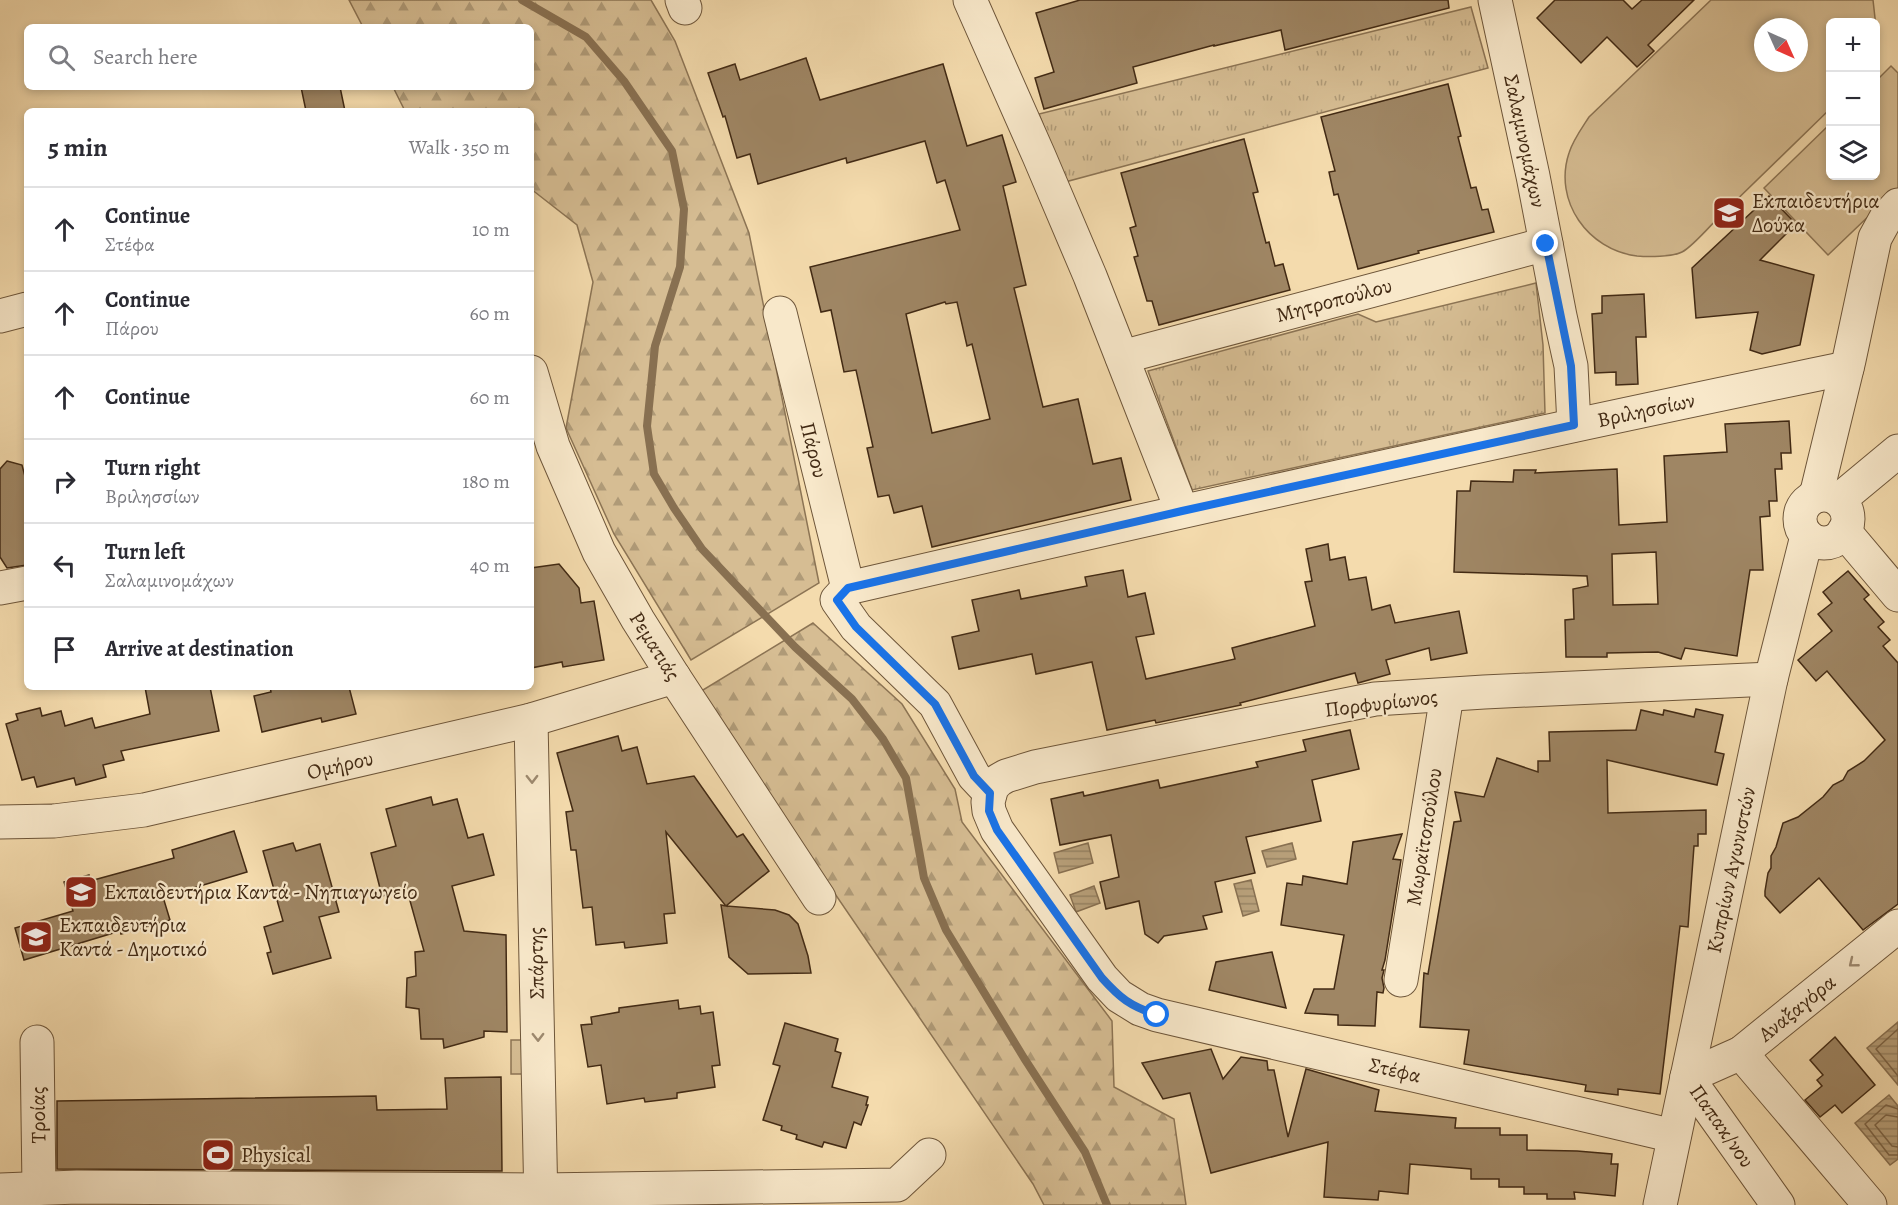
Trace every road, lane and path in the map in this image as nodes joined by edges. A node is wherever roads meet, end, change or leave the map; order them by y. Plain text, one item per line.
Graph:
1 (970, 0) edge
2 (1495, 0) edge
3 (1898, 205) edge
4 (1546, 244) junction
5 (24, 310) edge
6 (780, 313) dead end
7 (0, 316) edge
8 (1122, 357) junction
9 (1847, 368) junction
10 (534, 382) edge
11 (1574, 425) junction
12 (1898, 451) edge
13 (1833, 509) junction
14 (1182, 511) junction
15 (24, 584) edge
16 (0, 588) edge
17 (848, 588) junction
18 (1898, 595) edge
19 (674, 677) junction
20 (1771, 679) junction
21 (1447, 695) junction
22 (531, 720) junction
23 (994, 787) junction
24 (0, 822) edge
25 (819, 898) dead end
26 (1898, 926) edge
27 (1401, 980) dead end
28 (37, 1042) dead end
29 (1742, 1053) junction
30 (1687, 1077) junction
31 (1674, 1136) junction
32 (929, 1155) dead end
33 (39, 1188) junction
34 (0, 1190) edge
35 (77, 1196) edge
36 (541, 1197) edge
37 (1660, 1205) edge
38 (1778, 1205) edge
39 (1870, 1205) edge

1 - 8 street
2 - 4 street, Σαλαμινομάχων
3 - 9 street, Κυπρίων Αγωνιστών
4 - 8 street, Μητροπούλου
4 - 11 street, Σαλαμινομάχων
5 - 7 street
6 - 17 street, Πάρου
8 - 14 street
9 - 11 street, Βριλησσίων
9 - 13 street, Κυπρίων Αγωνιστών
10 - 19 street, Ρεματιάς
11 - 14 street, Βριλησσίων
12 - 13 street, Κυπρίων Αγωνιστών
13 - 18 street
13 - 20 street, Κυπρίων Αγωνιστών
14 - 17 street, Βριλησσίων
15 - 16 street
17 - 23 street
19 - 22 street, Ομήρου
19 - 25 street, Ρεματιάς
20 - 21 street, Πορφυρίωνος
20 - 30 street, Κυπρίων Αγωνιστών
21 - 23 street, Πορφυρίωνος
21 - 27 street, Μωραϊτοπούλου
22 - 24 street, Ομήρου
22 -> 36 street, Σπάρτης
23 - 31 street, Στέφα
26 -> 29 street, Αναξαγόρα
28 - 33 street, Τροίας
29 - 30 street, Αναξαγόρα
29 - 39 street
30 - 31 street, Κυπρίων Αγωνιστών
30 - 38 street, Παπακ/νου
31 - 37 street, Κυπρίων Αγωνιστών
32 - 36 street
33 - 34 street
33 - 35 street
35 - 36 street

